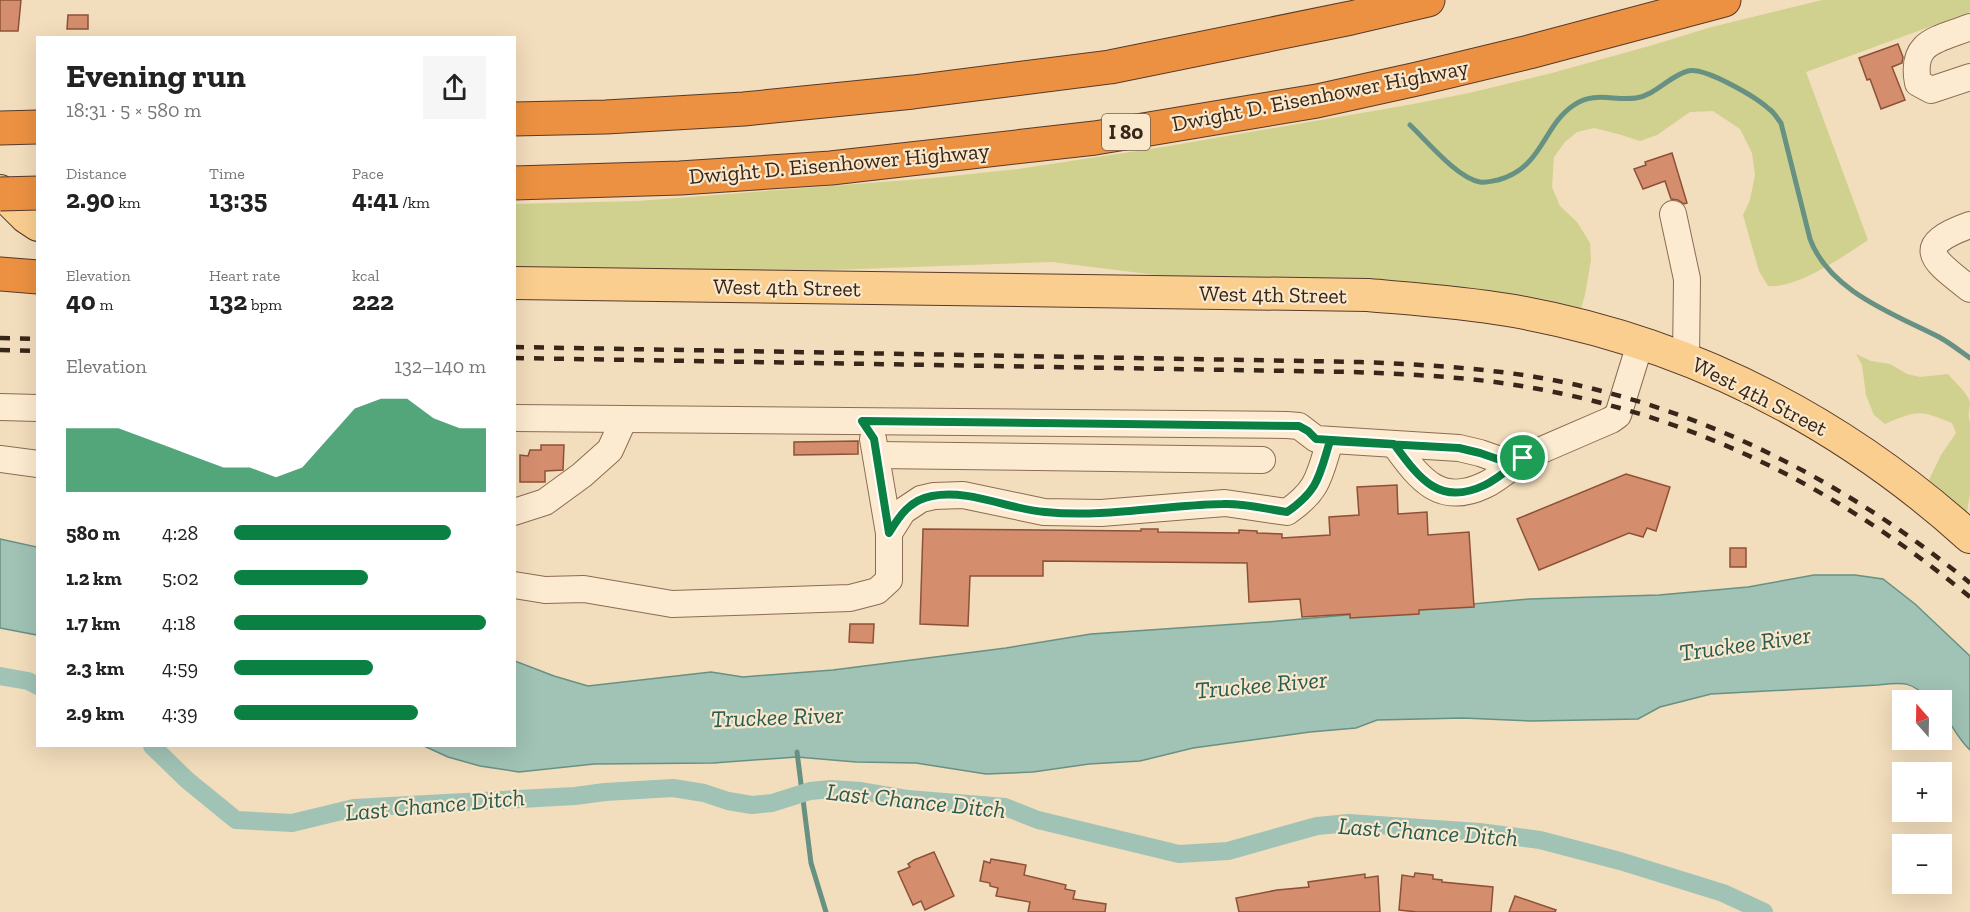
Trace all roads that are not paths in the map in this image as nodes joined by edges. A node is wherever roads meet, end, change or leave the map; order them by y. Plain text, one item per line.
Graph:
1 (1428, 0) edge
2 (1724, 0) edge
3 (1970, 27) edge
4 (1970, 77) edge
5 (516, 119) edge
6 (516, 183) edge
7 (0, 192) edge
8 (1673, 214) dead end
9 (35, 217) edge
10 (1970, 225) edge
11 (0, 274) edge
12 (36, 278) edge
13 (516, 283) edge
14 (1970, 289) edge
15 (1640, 344) junction
16 (1686, 359) junction
17 (0, 407) edge
18 (36, 408) edge
19 (516, 418) edge
20 (624, 419) junction
21 (862, 421) junction
22 (1330, 441) junction
23 (1394, 444) junction
24 (877, 455) junction
25 (1523, 458) junction
26 (0, 459) edge
27 (1262, 460) dead end
28 (36, 464) edge
29 (516, 511) edge
30 (889, 533) junction
31 (1970, 537) edge
32 (516, 585) edge

1 - 5 highway
2 - 6 highway, Dwight D. Eisenhower Highway / I 80
3 - 4 street
7 - 9 highway, bridge
8 - 16 street
10 - 14 street
11 - 12 highway
13 - 15 main road, West 4th Street
15 - 16 main road, West 4th Street
15 - 25 street
16 - 31 main road, West 4th Street
17 - 18 street
19 - 20 street
20 - 21 street
20 - 29 street
21 - 22 street
21 - 24 street
22 - 23 street
22 - 30 street
23 - 25 street
23 - 25 street
24 - 27 street
24 - 30 street
26 - 28 street
30 - 32 street

